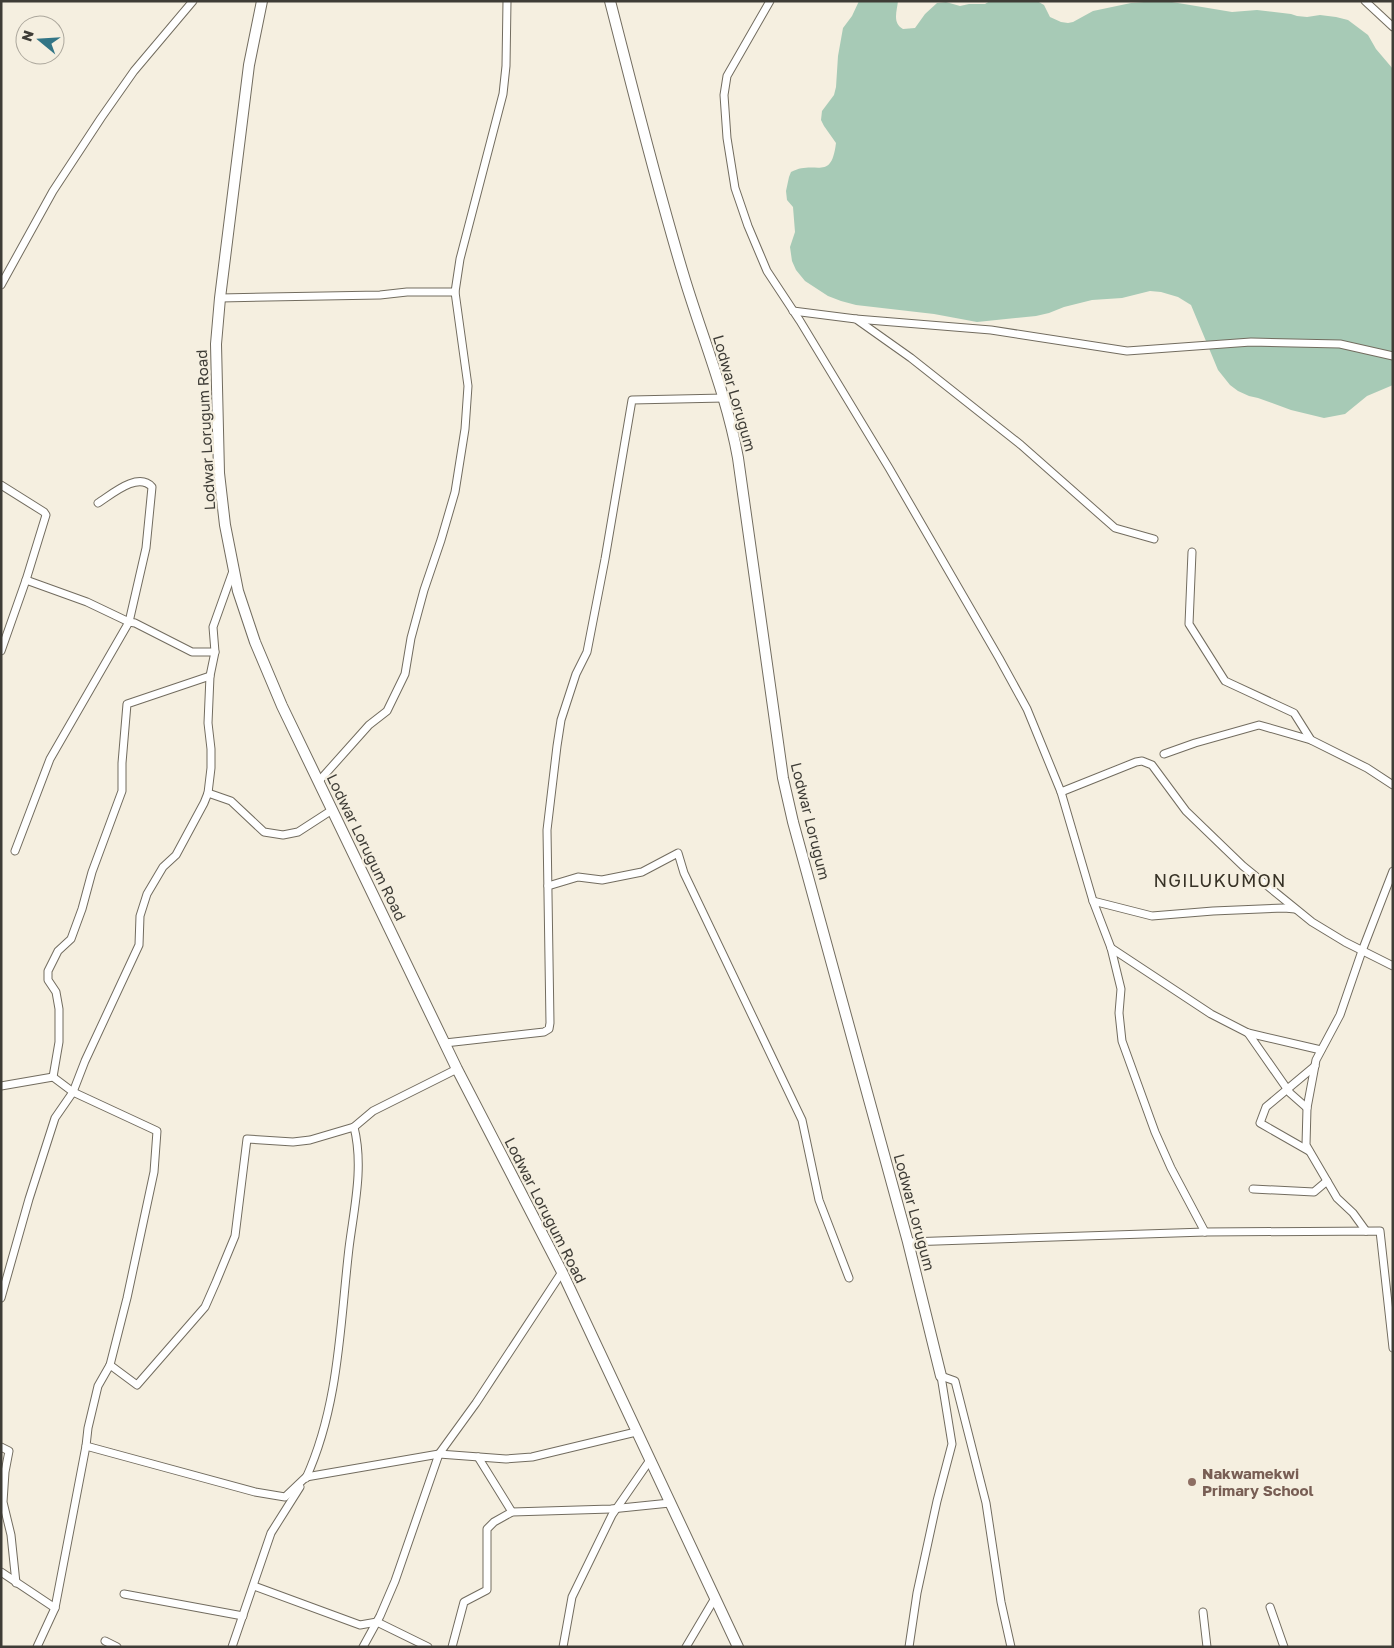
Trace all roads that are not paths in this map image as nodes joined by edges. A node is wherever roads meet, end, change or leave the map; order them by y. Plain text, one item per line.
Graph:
1 (193, 1) edge
2 (262, 1) edge
3 (507, 1) edge
4 (610, 1) edge
5 (770, 1) edge
6 (1365, 1) edge
7 (1393, 27) edge
8 (1, 285) edge
9 (455, 292) junction
10 (220, 298) junction
11 (794, 311) junction
12 (856, 318) junction
13 (1393, 356) edge
14 (724, 398) junction
15 (1, 485) edge
16 (98, 503) dead end
17 (1154, 539) dead end
18 (1192, 552) dead end
19 (233, 571) junction
20 (26, 580) junction
21 (129, 622) junction
22 (1, 651) edge
23 (215, 652) junction
24 (210, 676) junction
25 (1311, 740) junction
26 (1164, 754) dead end
27 (319, 781) junction
28 (1393, 785) edge
29 (1061, 792) junction
30 (208, 793) junction
31 (332, 810) junction
32 (15, 850) dead end
33 (1393, 871) edge
34 (548, 886) junction
35 (1093, 901) junction
36 (1296, 909) junction
37 (1112, 948) junction
38 (1362, 951) junction
39 (1393, 966) edge
40 (1248, 1033) junction
41 (445, 1043) junction
42 (1322, 1050) junction
43 (1315, 1066) junction
44 (457, 1068) junction
45 (53, 1077) junction
46 (1, 1086) edge
47 (1287, 1089) junction
48 (73, 1092) junction
49 (1307, 1108) junction
50 (354, 1127) junction
51 (1310, 1152) junction
52 (1327, 1182) junction
53 (1253, 1190) dead end
54 (1366, 1231) junction
55 (1204, 1232) junction
56 (908, 1242) junction
57 (562, 1272) junction
58 (848, 1278) dead end
59 (1, 1298) edge
60 (1393, 1348) edge
61 (110, 1364) junction
62 (942, 1376) junction
63 (636, 1432) junction
64 (86, 1446) junction
65 (1, 1447) edge
66 (439, 1454) junction
67 (478, 1457) junction
68 (650, 1460) junction
69 (306, 1476) junction
70 (670, 1504) junction
71 (617, 1508) junction
72 (512, 1512) junction
73 (1, 1572) edge
74 (16, 1583) junction
75 (254, 1586) junction
76 (124, 1594) dead end
77 (714, 1598) junction
78 (1270, 1607) dead end
79 (55, 1608) junction
80 (1203, 1612) dead end
81 (243, 1616) junction
82 (377, 1622) junction
83 (105, 1641) dead end
84 (37, 1647) edge
85 (117, 1647) edge
86 (232, 1647) edge
87 (363, 1647) edge
88 (428, 1647) edge
89 (452, 1647) edge
90 (563, 1647) edge
91 (686, 1647) edge
92 (738, 1647) edge
93 (909, 1647) edge
94 (1012, 1647) edge
95 (1207, 1647) edge
96 (1284, 1647) edge

1 - 8 street
2 - 10 main road, Lodwar Lorugum Road
3 - 9 street
4 - 14 main road, Lodwar Lorugum
5 - 11 street
6 - 7 street
9 - 10 street
9 - 27 street
10 - 19 main road, Lodwar Lorugum Road
11 - 12 street
11 - 29 street
12 - 13 street
12 - 17 street
14 - 34 street
14 - 56 main road, Lodwar Lorugum
15 - 20 street
16 - 21 street
18 - 25 street
19 - 23 street
19 - 27 main road, Lodwar Lorugum Road
20 - 21 street
20 - 22 street
21 - 23 street
21 - 32 street
23 - 24 street
24 - 30 street
24 - 45 street
25 - 26 street
25 - 28 street
27 - 31 main road, Lodwar Lorugum Road
29 - 35 street
29 - 36 street
30 - 31 street
30 - 48 street
31 - 41 main road, Lodwar Lorugum Road
33 - 38 street
34 - 41 street
34 - 58 street
35 - 36 street
35 - 37 street
36 - 38 street
37 - 40 street
37 - 55 street
38 - 39 street
38 - 42 street
40 - 42 street
40 - 47 street
41 - 44 main road, Lodwar Lorugum Road
42 - 43 street
43 - 47 street
43 - 49 street
44 - 50 street
44 - 57 main road, Lodwar Lorugum Road
45 - 46 street
45 - 48 street
47 - 49 street
47 - 51 street
48 - 59 street
48 - 61 street
49 - 51 street
50 - 61 street
50 - 69 street
51 - 52 street
52 - 53 street
52 - 54 street
54 - 55 street
54 - 60 street
55 - 56 street
56 - 62 main road, Lodwar Lorugum
57 - 63 main road, Lodwar Lorugum Road
57 - 66 street
61 - 64 street
62 - 93 street, Lodwar Lorugum
62 - 94 street
63 - 67 street
63 - 68 main road, Lodwar Lorugum Road
64 - 69 street
64 - 79 street
65 - 74 street
66 - 67 street
66 - 69 street
66 - 82 street
67 - 72 street
68 - 70 main road, Lodwar Lorugum Road
68 - 71 street
69 - 75 street
70 - 71 street
70 - 77 main road, Lodwar Lorugum Road
71 - 72 street
71 - 90 street
72 - 89 street
73 - 74 street
74 - 79 street
75 - 81 street
75 - 82 street
76 - 81 street
77 - 91 street
77 - 92 main road, Lodwar Lorugum Road
78 - 96 street
79 - 84 street
80 - 95 street
81 - 86 street
82 - 87 street
82 - 88 street
83 - 85 street

